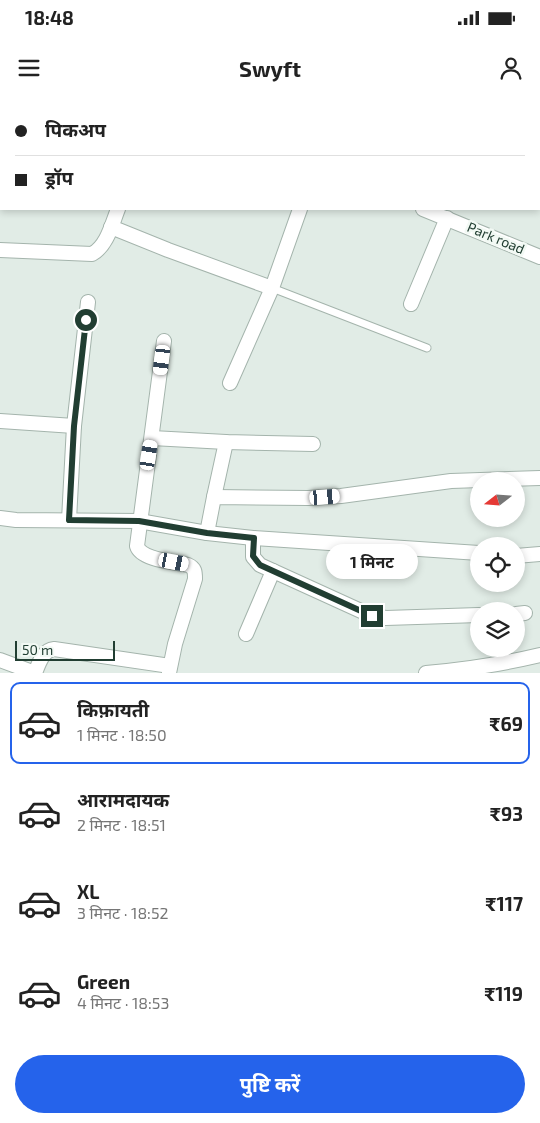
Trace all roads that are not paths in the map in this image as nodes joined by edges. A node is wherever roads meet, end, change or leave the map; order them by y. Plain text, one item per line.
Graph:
1 (118, 210) edge
2 (300, 210) edge
3 (426, 210) edge
4 (447, 218) junction
5 (111, 227) junction
6 (0, 250) edge
7 (540, 257) edge
8 (272, 288) junction
9 (88, 302) dead end
10 (411, 304) dead end
11 (164, 341) dead end
12 (427, 348) dead end
13 (230, 383) dead end
14 (0, 421) edge
15 (74, 426) junction
16 (152, 438) junction
17 (226, 442) junction
18 (313, 444) dead end
19 (540, 478) edge
20 (214, 497) junction
21 (0, 518) edge
22 (69, 520) junction
23 (139, 521) junction
24 (207, 533) junction
25 (254, 538) junction
26 (470, 553) edge
27 (540, 554) edge
28 (525, 555) edge
29 (272, 570) junction
30 (470, 615) edge
31 (246, 634) dead end
32 (540, 655) edge
33 (0, 660) edge
34 (170, 670) edge
35 (35, 673) edge
36 (426, 673) edge

1 - 5 street
2 - 8 street
3 - 4 street, Park road
4 - 7 street, Park road
4 - 10 street
5 - 6 street
5 - 8 street
8 - 12 lane
8 - 13 street
9 - 15 street
11 - 16 street
14 - 15 street
15 - 22 street
16 - 17 street
16 - 23 street
17 - 18 street
17 - 20 street
19 - 20 street
20 - 24 street
21 - 22 street
22 - 23 street
23 - 24 street
23 - 34 street
24 - 25 street
25 - 26 street
25 - 29 street
27 - 28 street
29 - 30 street
29 - 31 street
32 - 36 street
33 - 35 street
34 - 35 street

